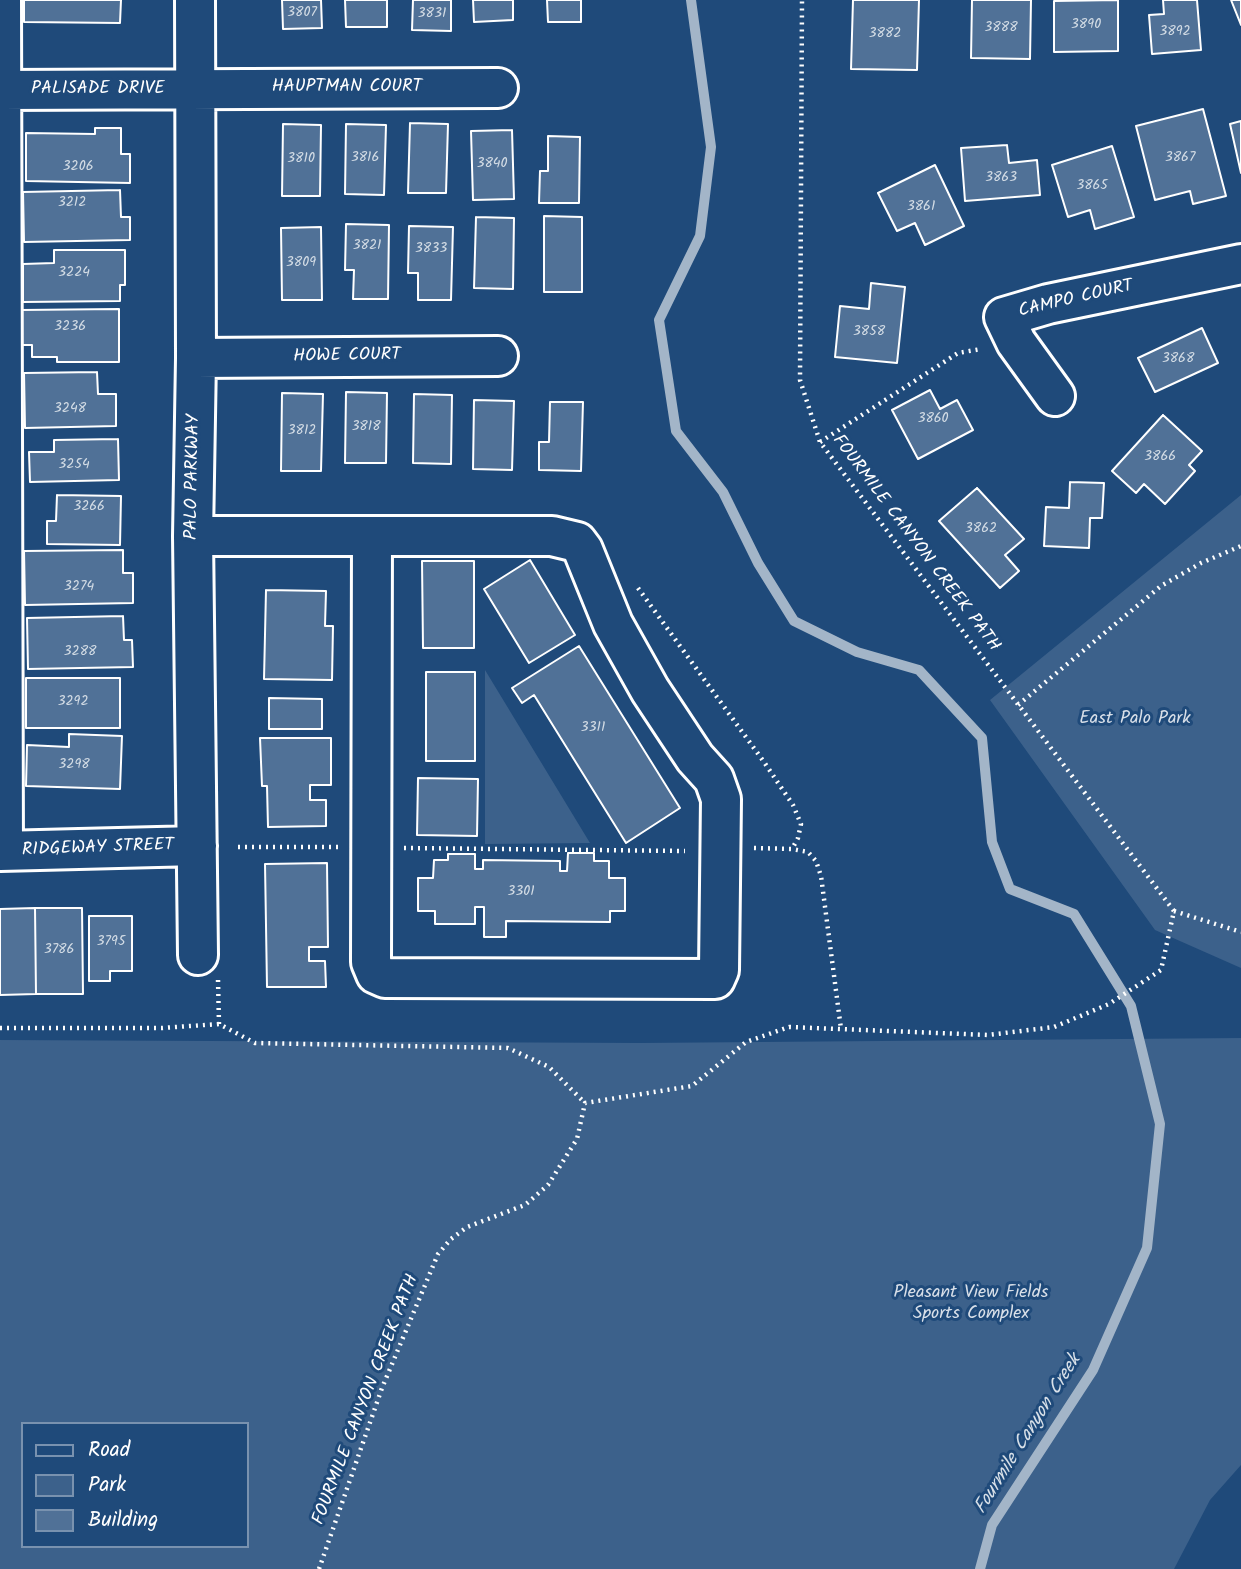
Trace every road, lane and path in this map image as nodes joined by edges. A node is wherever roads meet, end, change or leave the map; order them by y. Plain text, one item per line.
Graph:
1 (1, 0) edge
2 (195, 0) edge
3 (802, 0) edge
4 (498, 88) dead end
5 (196, 89) junction
6 (1, 90) edge
7 (1241, 264) edge
8 (1016, 342) junction
9 (498, 356) dead end
10 (196, 358) junction
11 (1055, 396) dead end
12 (820, 442) junction
13 (192, 536) junction
14 (372, 537) junction
15 (1241, 546) edge
16 (1018, 705) junction
17 (197, 846) junction
18 (239, 847) dead end
19 (371, 847) junction
20 (720, 849) junction
21 (2, 851) edge
22 (1174, 911) junction
23 (1241, 932) edge
24 (198, 954) joint
25 (219, 1024) junction
26 (0, 1028) edge
27 (841, 1029) junction
28 (585, 1103) junction
29 (319, 1569) edge

1 - 6 street
2 - 5 street, PALO PARKWAY
3 - 12 path, FOURMILE CANYON CREEK PATH
4 - 5 street, HAUPTMAN COURT
5 - 6 street, PALISADE DRIVE
5 - 10 street, PALO PARKWAY
6 - 21 street
7 - 8 street, CAMPO COURT
8 - 11 street, CAMPO COURT
8 - 12 path
9 - 10 street, HOWE COURT
10 - 13 street, PALO PARKWAY
12 - 16 path, FOURMILE CANYON CREEK PATH
13 - 14 street
13 - 17 street, PALO PARKWAY
14 - 19 street
14 - 20 street
15 - 16 path
16 - 22 path, FOURMILE CANYON CREEK PATH
17 - 21 street, RIDGEWAY STREET
17 - 24 street, PALO PARKWAY
18 - 19 path
19 - 20 path
19 - 20 street
20 - 27 path
22 - 23 path
22 - 27 path
24 - 25 path
25 - 26 path
25 - 28 path
27 - 28 path
28 - 29 path, FOURMILE CANYON CREEK PATH

